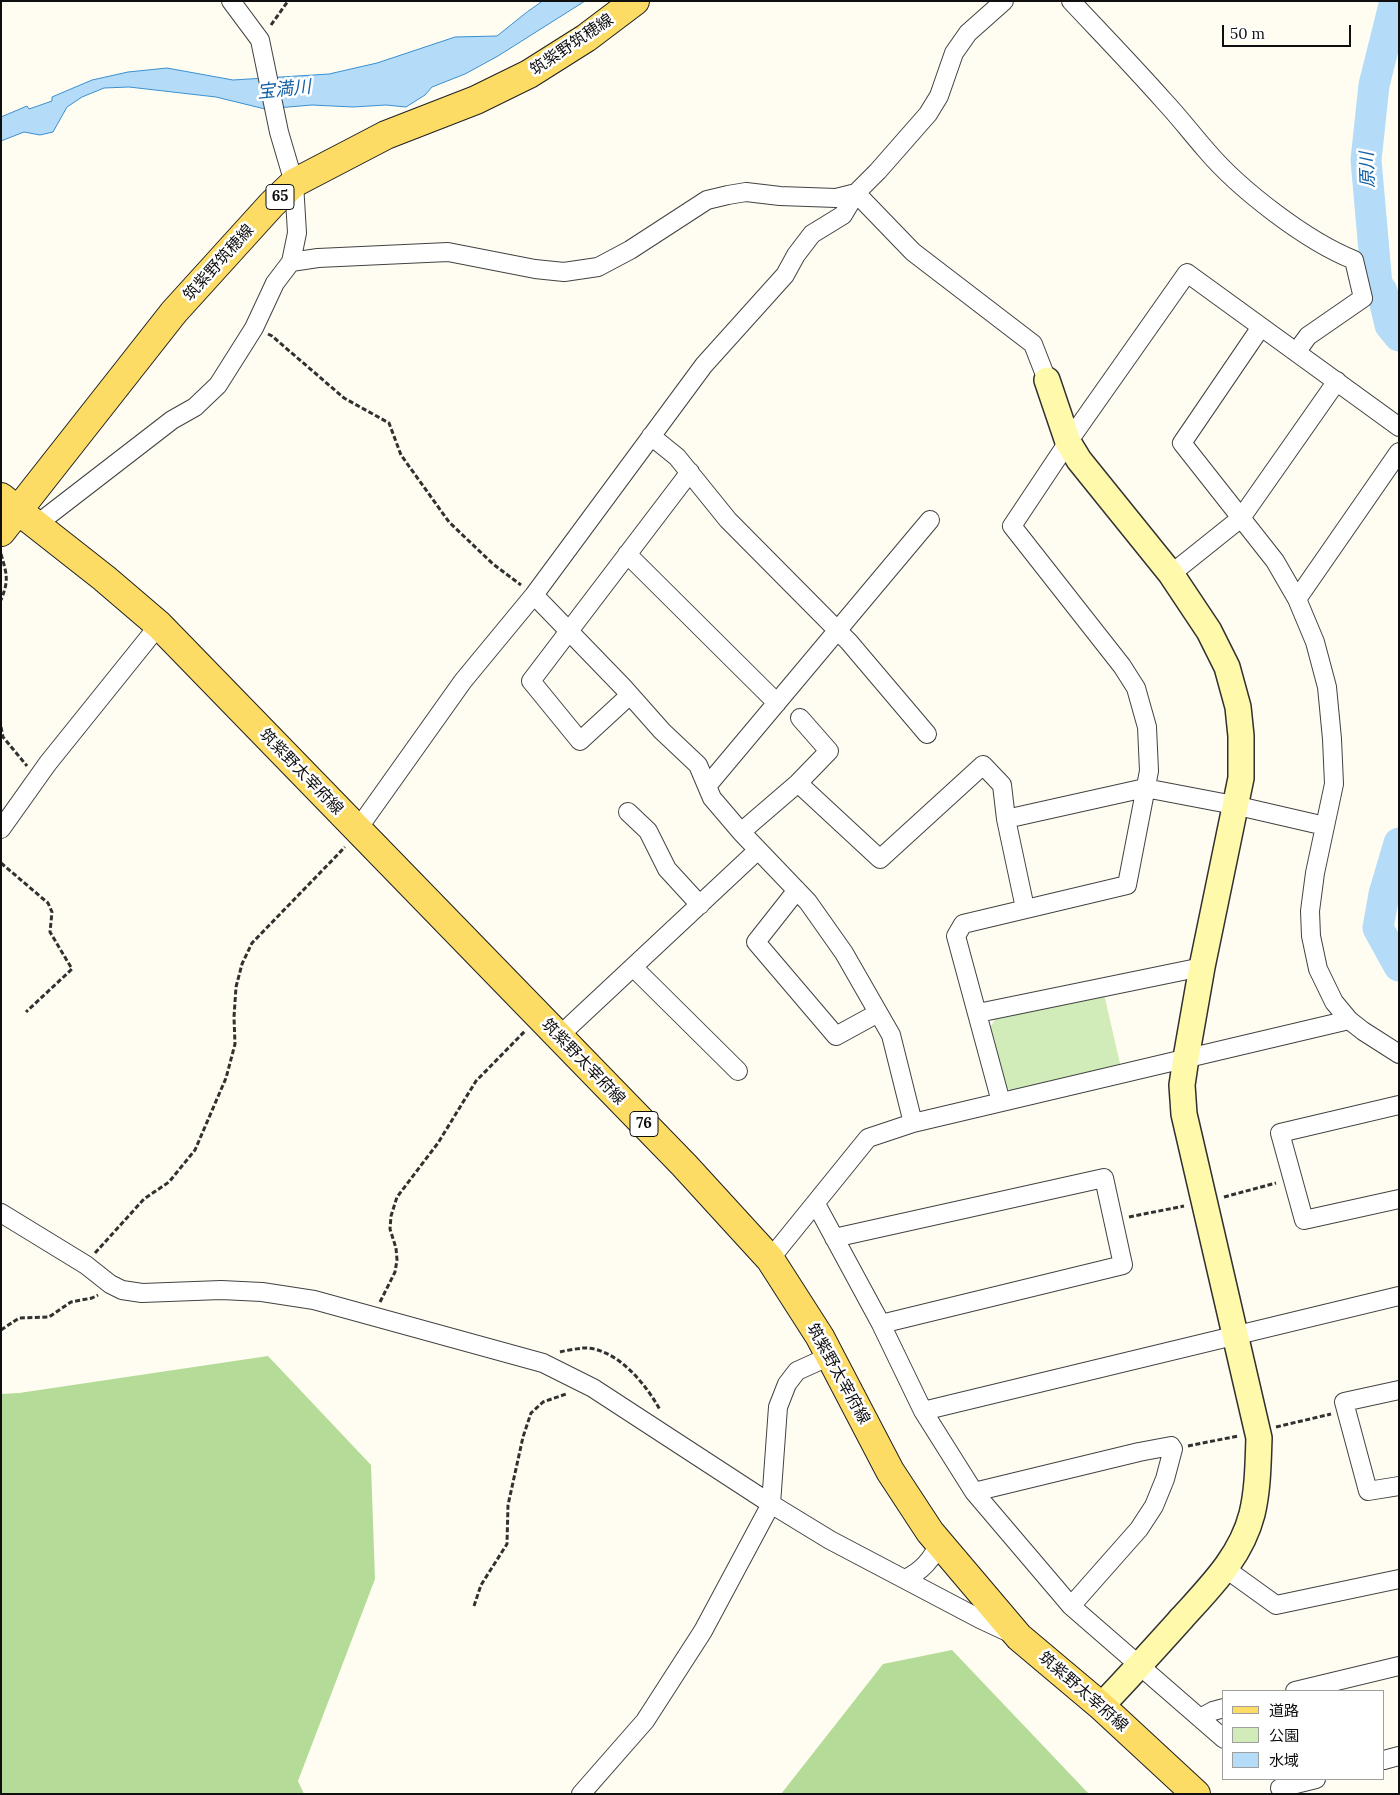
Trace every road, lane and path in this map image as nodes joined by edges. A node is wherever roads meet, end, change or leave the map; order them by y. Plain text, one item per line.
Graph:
1 (231, 1) edge
2 (288, 1) edge
3 (635, 1) edge
4 (1004, 1) edge
5 (1070, 1) edge
6 (260, 40) junction
7 (294, 183) junction
8 (856, 193) junction
9 (291, 262) junction
10 (1261, 327) junction
11 (254, 328) junction
12 (1297, 351) junction
13 (1046, 380) joint
14 (1337, 381) junction
15 (1399, 427) edge
16 (651, 436) junction
17 (1068, 442) junction
18 (1399, 452) edge
19 (690, 472) junction
20 (19, 511) edge
21 (1241, 518) junction
22 (930, 520) dead end
23 (1, 532) edge
24 (1, 554) edge
25 (627, 554) junction
26 (1170, 574) junction
27 (534, 595) junction
28 (1297, 598) junction
29 (1, 600) edge
30 (158, 625) junction
31 (837, 631) junction
32 (569, 632) junction
33 (630, 695) junction
34 (777, 703) junction
35 (800, 718) dead end
36 (1, 727) edge
37 (927, 734) dead end
38 (39, 776) junction
39 (798, 783) junction
40 (707, 786) junction
41 (1145, 788) junction
42 (1234, 805) junction
43 (628, 812) dead end
44 (1006, 819) junction
45 (1325, 826) junction
46 (1, 829) edge
47 (357, 830) junction
48 (741, 832) junction
49 (758, 850) junction
50 (1, 863) edge
51 (797, 890) junction
52 (700, 905) junction
53 (1025, 908) junction
54 (634, 967) junction
55 (1202, 967) junction
56 (26, 1012) dead end
57 (878, 1013) junction
58 (978, 1013) junction
59 (539, 1016) junction
60 (1349, 1020) junction
61 (558, 1037) junction
62 (1399, 1054) edge
63 (1186, 1058) junction
64 (738, 1071) dead end
65 (1001, 1102) junction
66 (1399, 1105) edge
67 (913, 1123) junction
68 (1292, 1179) junction
69 (1399, 1199) edge
70 (1204, 1202) junction
71 (816, 1204) junction
72 (1, 1213) edge
73 (1113, 1220) junction
74 (834, 1238) junction
75 (770, 1259) junction
76 (86, 1265) junction
77 (113, 1285) junction
78 (1399, 1296) edge
79 (373, 1316) junction
80 (881, 1324) junction
81 (1, 1330) edge
82 (1235, 1334) junction
83 (830, 1356) junction
84 (539, 1362) junction
85 (576, 1380) junction
86 (1399, 1390) edge
87 (1346, 1410) junction
88 (923, 1411) junction
89 (1257, 1432) junction
90 (666, 1437) junction
91 (1173, 1449) junction
92 (1399, 1486) edge
93 (974, 1492) junction
94 (771, 1504) junction
95 (939, 1542) junction
96 (1226, 1569) junction
97 (905, 1579) junction
98 (1399, 1580) edge
99 (474, 1606) dead end
100 (1071, 1606) junction
101 (1019, 1637) junction
102 (1140, 1666) junction
103 (1399, 1666) edge
104 (1298, 1690) edge
105 (1101, 1706) junction
106 (1222, 1709) edge
107 (1200, 1718) junction
108 (1222, 1737) edge
109 (1399, 1756) edge
110 (1385, 1760) edge
111 (1311, 1780) edge
112 (1279, 1787) edge
113 (581, 1794) edge
114 (1196, 1794) edge

1 - 6 street
2 - 6 path
3 - 7 main road, 筑紫野筑穂線 / 65
4 - 8 street
5 - 12 street
6 - 7 street
7 - 9 street
7 - 20 main road, 筑紫野筑穂線 / 65
8 - 9 street
8 - 13 street
8 - 16 street
9 - 11 street
10 - 12 street
10 - 17 street
10 - 21 street
11 - 20 street
11 - 27 path
12 - 14 street
13 - 17 street
14 - 15 street
14 - 21 street
16 - 19 street
16 - 27 street
17 - 26 street
17 - 41 street
18 - 28 street
19 - 25 street
19 - 31 street
20 - 23 main road, 筑紫野筑穂線 / 65
20 - 30 main road, 筑紫野太宰府線 / 76
21 - 26 street
21 - 28 street
22 - 31 street
24 - 29 path
25 - 32 street
25 - 34 street
26 - 42 street
27 - 32 street
27 - 47 street
28 - 45 street
30 - 38 street
30 - 47 main road, 筑紫野太宰府線 / 76
31 - 34 street
31 - 37 street
32 - 33 street
32 - 33 street
33 - 40 street
34 - 40 street
35 - 39 street
36 - 38 path
38 - 46 street
39 - 44 street
39 - 48 street
40 - 48 street
41 - 42 street
41 - 44 street
41 - 53 street
42 - 45 street
42 - 55 street
43 - 52 street
44 - 53 street
45 - 60 street
47 - 59 main road, 筑紫野太宰府線 / 76
47 - 76 path
48 - 49 street
49 - 51 street
49 - 52 street
50 - 56 path
51 - 57 street
51 - 57 street
52 - 54 street
53 - 58 street
54 - 61 street
54 - 64 street
55 - 58 street
55 - 63 street
57 - 67 street
58 - 65 street
59 - 61 main road, 筑紫野太宰府線 / 76
59 - 79 path
60 - 62 street
60 - 63 street
61 - 75 main road, 筑紫野太宰府線 / 76
63 - 65 street
63 - 70 street
65 - 67 street
66 - 68 street
67 - 71 street
68 - 69 street
68 - 70 path
70 - 73 path
70 - 82 street
71 - 74 street
71 - 75 street
72 - 76 street
73 - 74 street
73 - 80 street
74 - 80 street
75 - 83 main road, 筑紫野太宰府線 / 76
76 - 77 street
77 - 79 street
77 - 81 path
78 - 82 street
79 - 84 street
80 - 88 street
82 - 88 street
82 - 89 street
83 - 94 street
83 - 95 main road, 筑紫野太宰府線 / 76
84 - 85 street
84 - 90 path
85 - 90 street
85 - 99 path
86 - 87 street
87 - 89 path
87 - 92 street
88 - 93 street
89 - 91 path
89 - 96 street
90 - 94 street
91 - 93 street
91 - 100 street
93 - 100 street
94 - 97 street
94 - 113 street
95 - 97 street
95 - 101 main road, 筑紫野太宰府線 / 76
96 - 98 street
96 - 102 street
97 - 101 street
100 - 102 street
101 - 105 main road, 筑紫野太宰府線 / 76
102 - 105 street
102 - 107 street
103 - 104 street
105 - 114 main road, 筑紫野太宰府線 / 76
106 - 107 street
107 - 108 street
109 - 110 street
111 - 112 street

